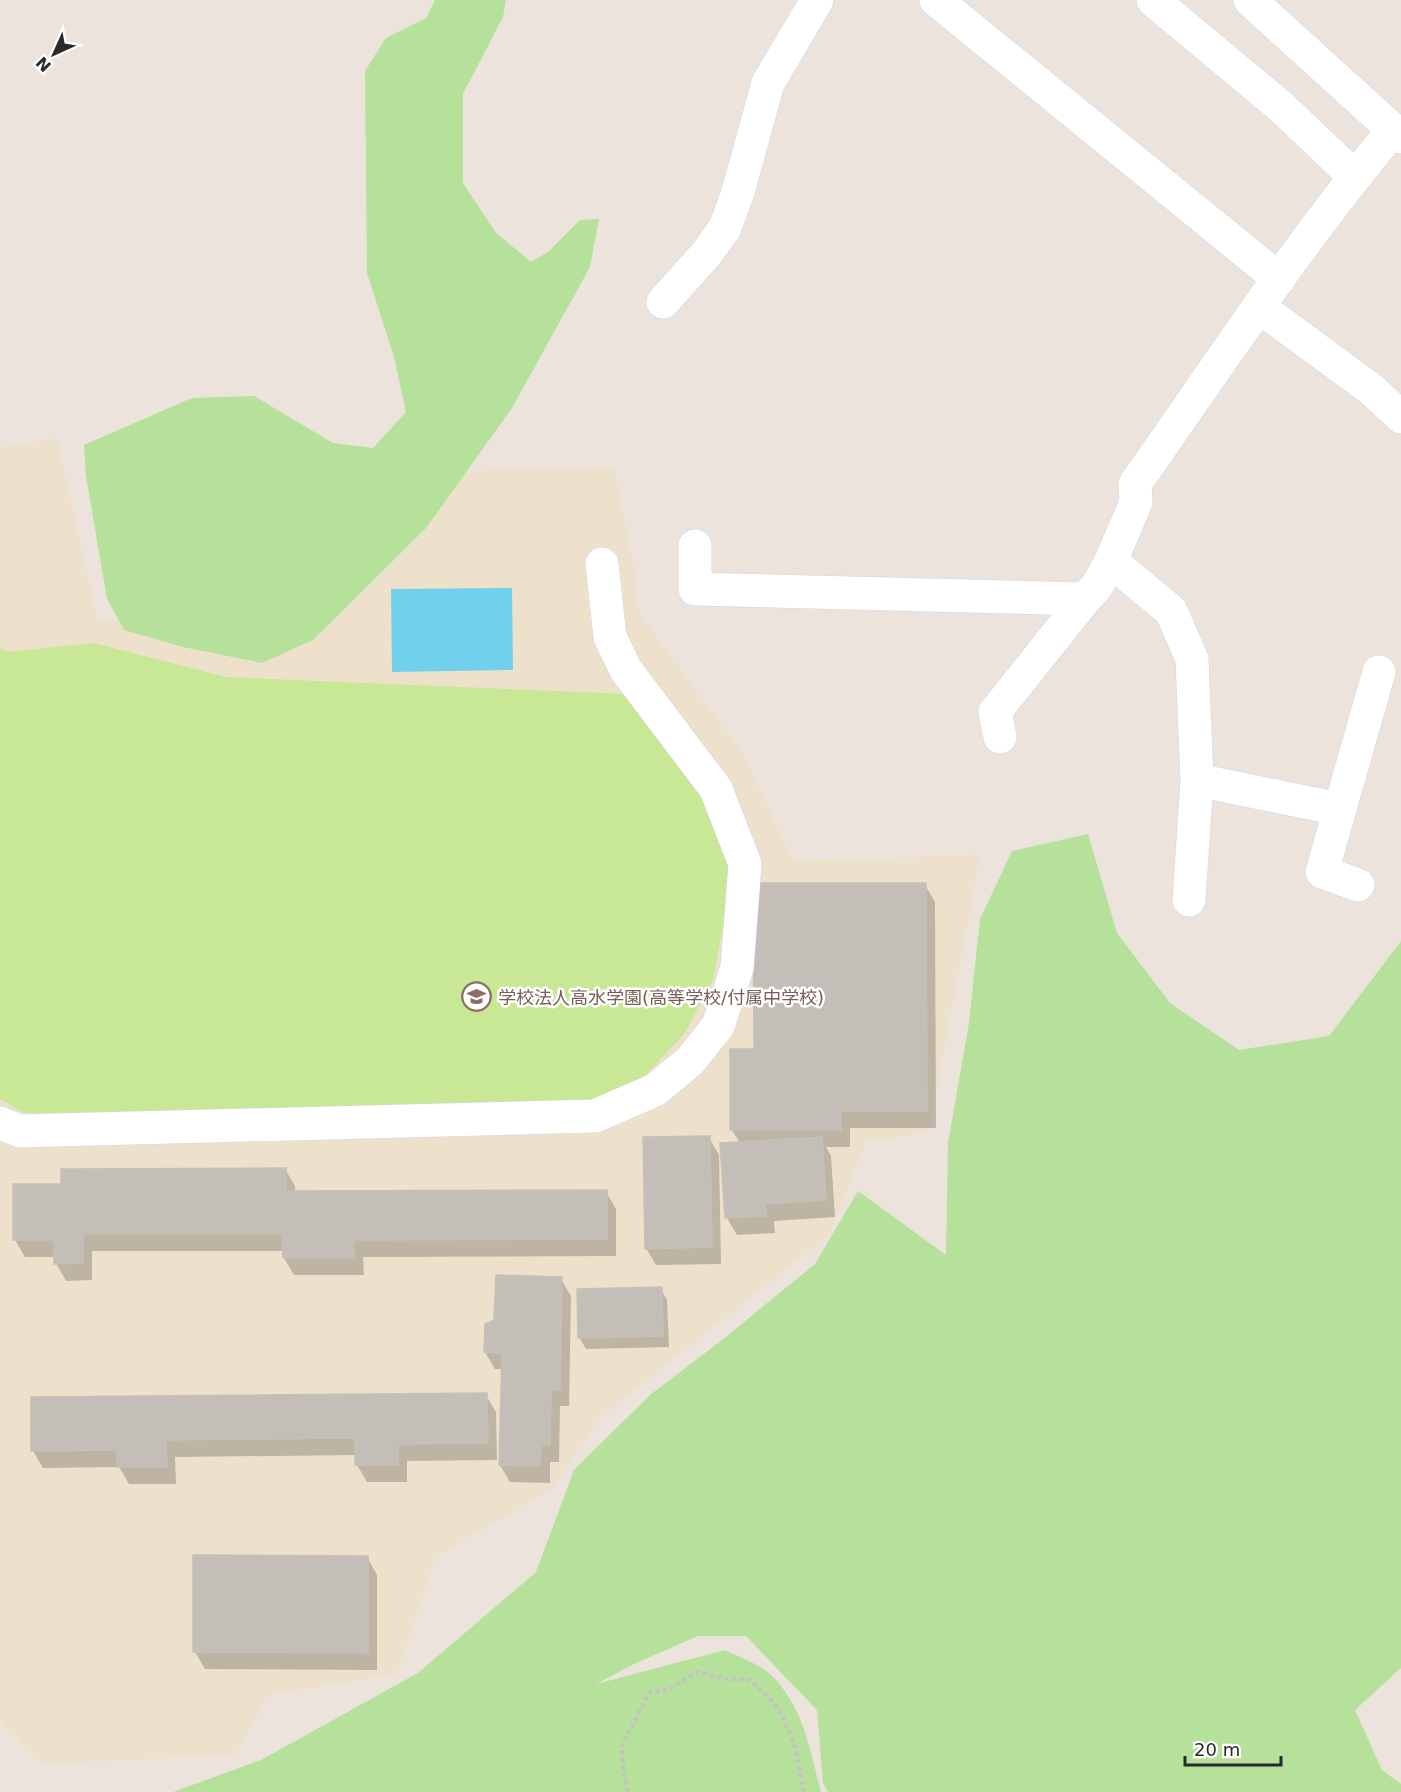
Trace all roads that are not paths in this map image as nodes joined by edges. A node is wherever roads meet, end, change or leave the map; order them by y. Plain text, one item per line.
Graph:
1 (817, 0) edge
2 (936, 0) edge
3 (1154, 0) edge
4 (1250, 0) edge
5 (1397, 134) edge
6 (1354, 176) junction
7 (1279, 279) junction
8 (663, 302) dead end
9 (1259, 307) junction
10 (1401, 417) edge
11 (695, 546) dead end
12 (1111, 561) junction
13 (602, 564) dead end
14 (1085, 599) junction
15 (1379, 672) dead end
16 (1000, 737) dead end
17 (1197, 780) junction
18 (1339, 809) junction
19 (1358, 885) dead end
20 (1189, 900) dead end
21 (0, 1123) edge

1 - 8 street
2 - 7 street
3 - 6 street
4 - 5 street
5 - 6 street
6 - 7 street
7 - 9 street
9 - 10 street
9 - 12 street
11 - 14 street
12 - 14 street
12 - 17 street
13 - 21 street
14 - 16 street
15 - 18 street
17 - 18 street
17 - 20 street
18 - 19 street

